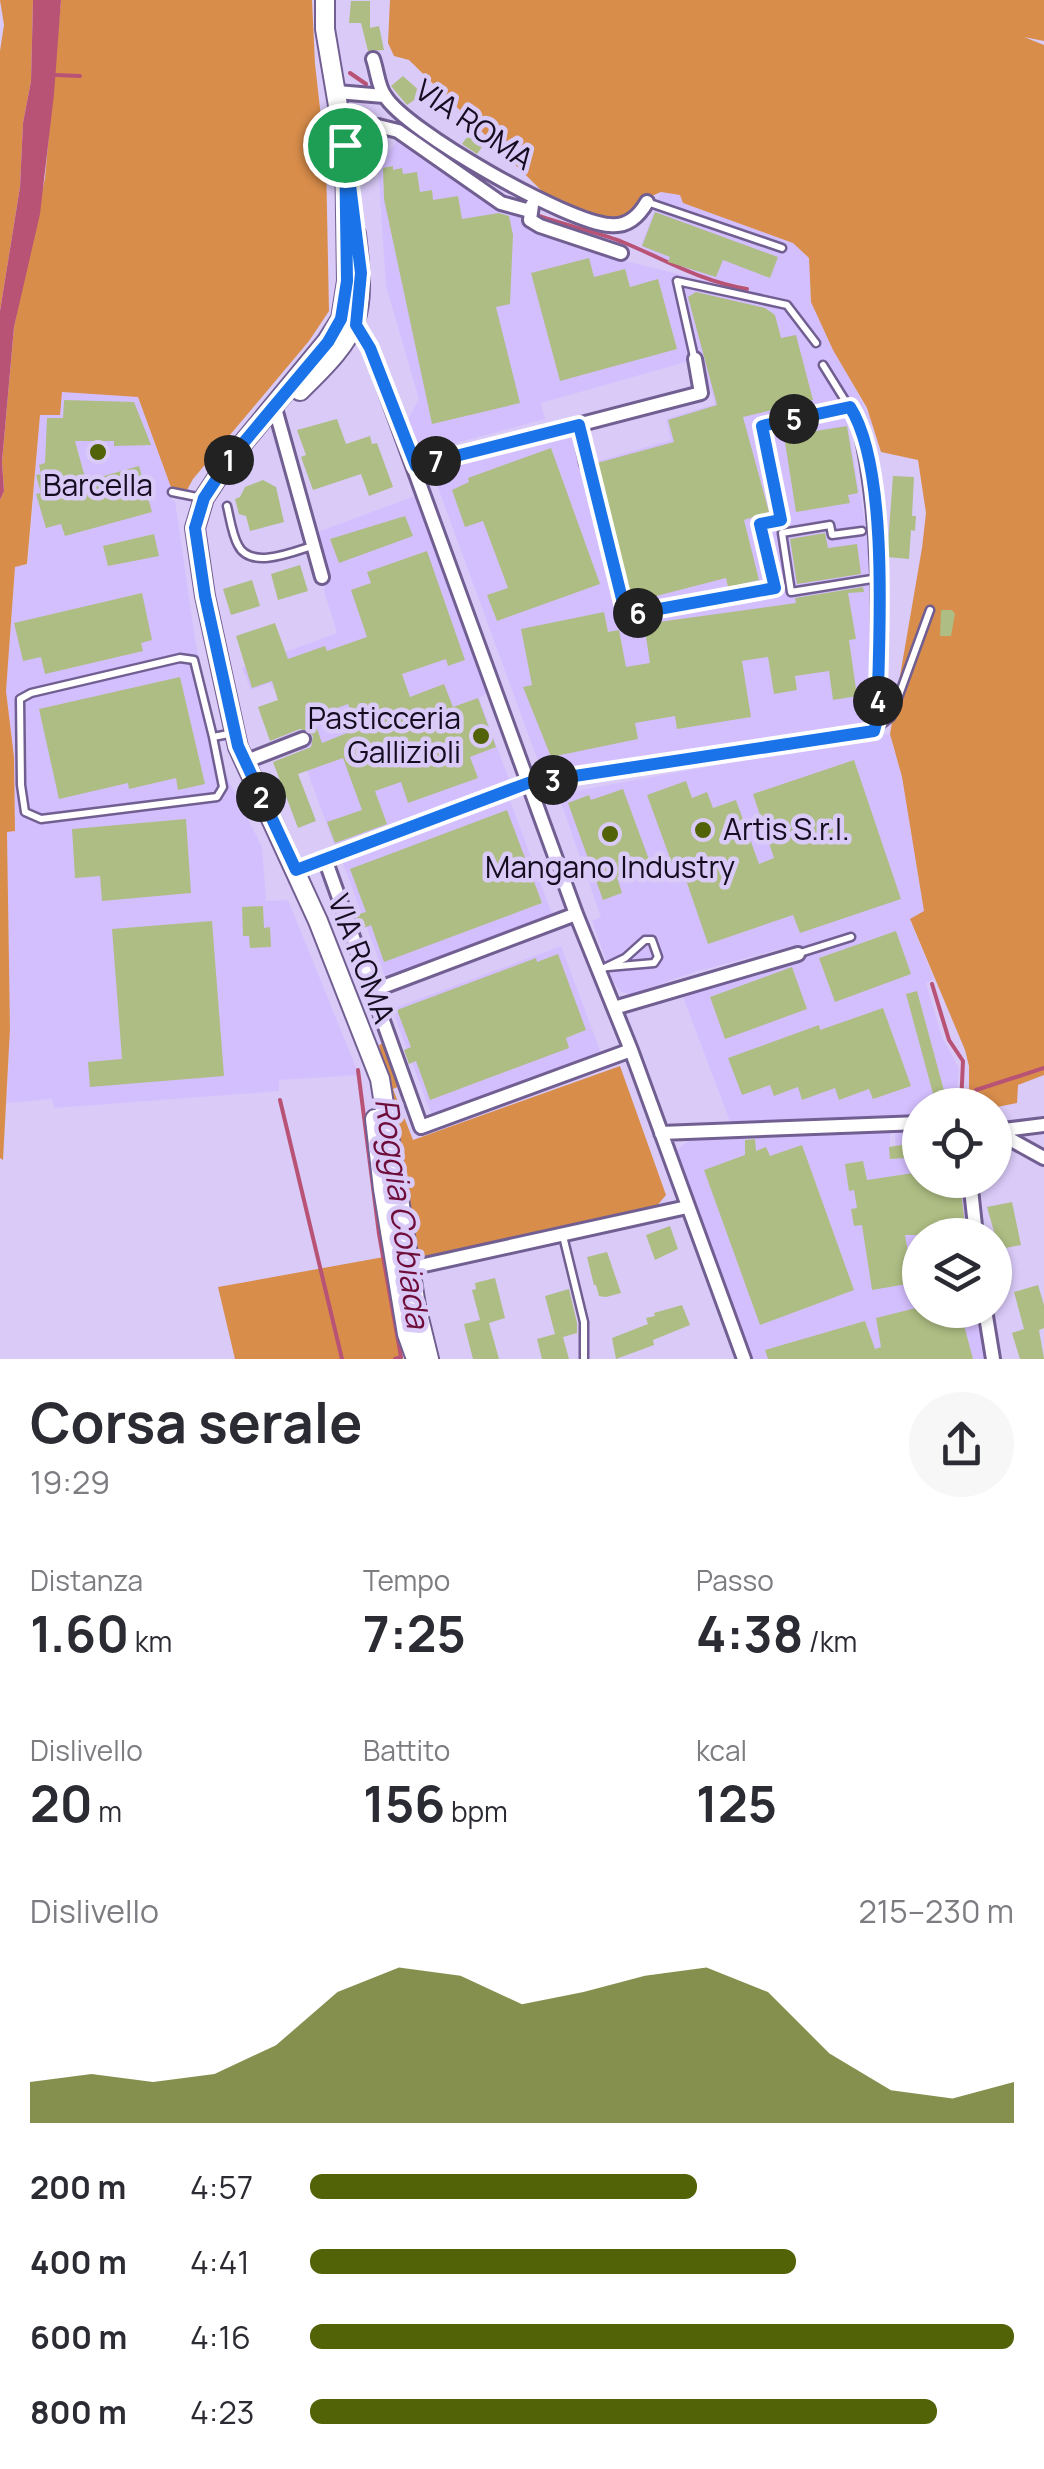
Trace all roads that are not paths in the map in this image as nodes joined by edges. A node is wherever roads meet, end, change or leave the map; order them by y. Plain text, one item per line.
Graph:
1 (325, 0) edge
2 (373, 59) dead end
3 (337, 92) junction
4 (377, 95) junction
5 (343, 124) junction
6 (646, 202) joint
7 (532, 205) junction
8 (782, 248) dead end
9 (621, 253) dead end
10 (349, 322) junction
11 (816, 343) dead end
12 (694, 359) joint
13 (823, 365) dead end
14 (850, 407) junction
15 (276, 412) junction
16 (579, 425) junction
17 (860, 425) joint
18 (250, 434) junction
19 (587, 464) joint
20 (416, 466) junction
21 (172, 492) dead end
22 (204, 498) junction
23 (227, 506) dead end
24 (862, 531) dead end
25 (314, 546) junction
26 (322, 577) dead end
27 (879, 578) junction
28 (930, 610) dead end
29 (874, 731) junction
30 (235, 732) junction
31 (213, 737) junction
32 (303, 739) dead end
33 (244, 762) junction
34 (528, 783) junction
35 (325, 859) junction
36 (296, 870) junction
37 (576, 914) junction
38 (851, 936) dead end
39 (798, 954) joint
40 (603, 968) junction
41 (372, 991) junction
42 (614, 1008) junction
43 (631, 1050) junction
44 (902, 1123) edge
45 (1044, 1125) edge
46 (1012, 1129) edge
47 (661, 1134) junction
48 (1012, 1140) edge
49 (1044, 1158) edge
50 (687, 1207) junction
51 (563, 1235) junction
52 (403, 1270) junction
53 (988, 1328) edge
54 (416, 1359) edge
55 (428, 1359) edge
56 (584, 1359) edge
57 (744, 1359) edge
58 (993, 1359) edge

1 - 3 street, VIA ROMA
2 - 4 street, VIA ROMA
3 - 4 street, VIA ROMA
3 - 5 street, VIA ROMA
4 - 7 street, VIA ROMA
5 - 7 street, VIA ROMA
5 - 10 street, VIA ROMA
6 - 7 street, VIA ROMA
6 - 8 lane
7 - 9 street, VIA ROMA
10 - 15 street, VIA ROMA
10 - 18 street, VIA ROMA
10 - 20 street
11 - 12 lane
12 - 16 street
13 - 14 lane
14 - 17 lane
14 - 19 lane
15 - 18 street, VIA ROMA
15 - 25 street
16 - 19 street
16 - 20 street
17 - 27 street
18 - 22 street, VIA ROMA
20 - 34 street
21 - 22 lane
22 - 30 street, VIA ROMA
23 - 25 lane
24 - 27 lane
25 - 26 street
27 - 29 street
28 - 29 lane
29 - 34 street
30 - 31 lane
30 - 33 street, VIA ROMA
31 - 31 lane
32 - 33 street
33 - 36 street, VIA ROMA
34 - 35 street
34 - 37 street
35 - 36 street
35 - 41 street
36 - 52 street, VIA ROMA
37 - 40 street
37 - 41 street
38 - 39 lane
39 - 42 street
40 - 40 lane
40 - 42 street
41 - 43 street
42 - 43 street
43 - 47 street
44 - 47 street
45 - 46 street
47 - 50 street
48 - 49 street
50 - 51 street
50 - 57 street
51 - 52 street
51 - 56 lane
52 - 54 street, VIA ROMA
52 - 55 street, VIA ROMA
53 - 58 street

